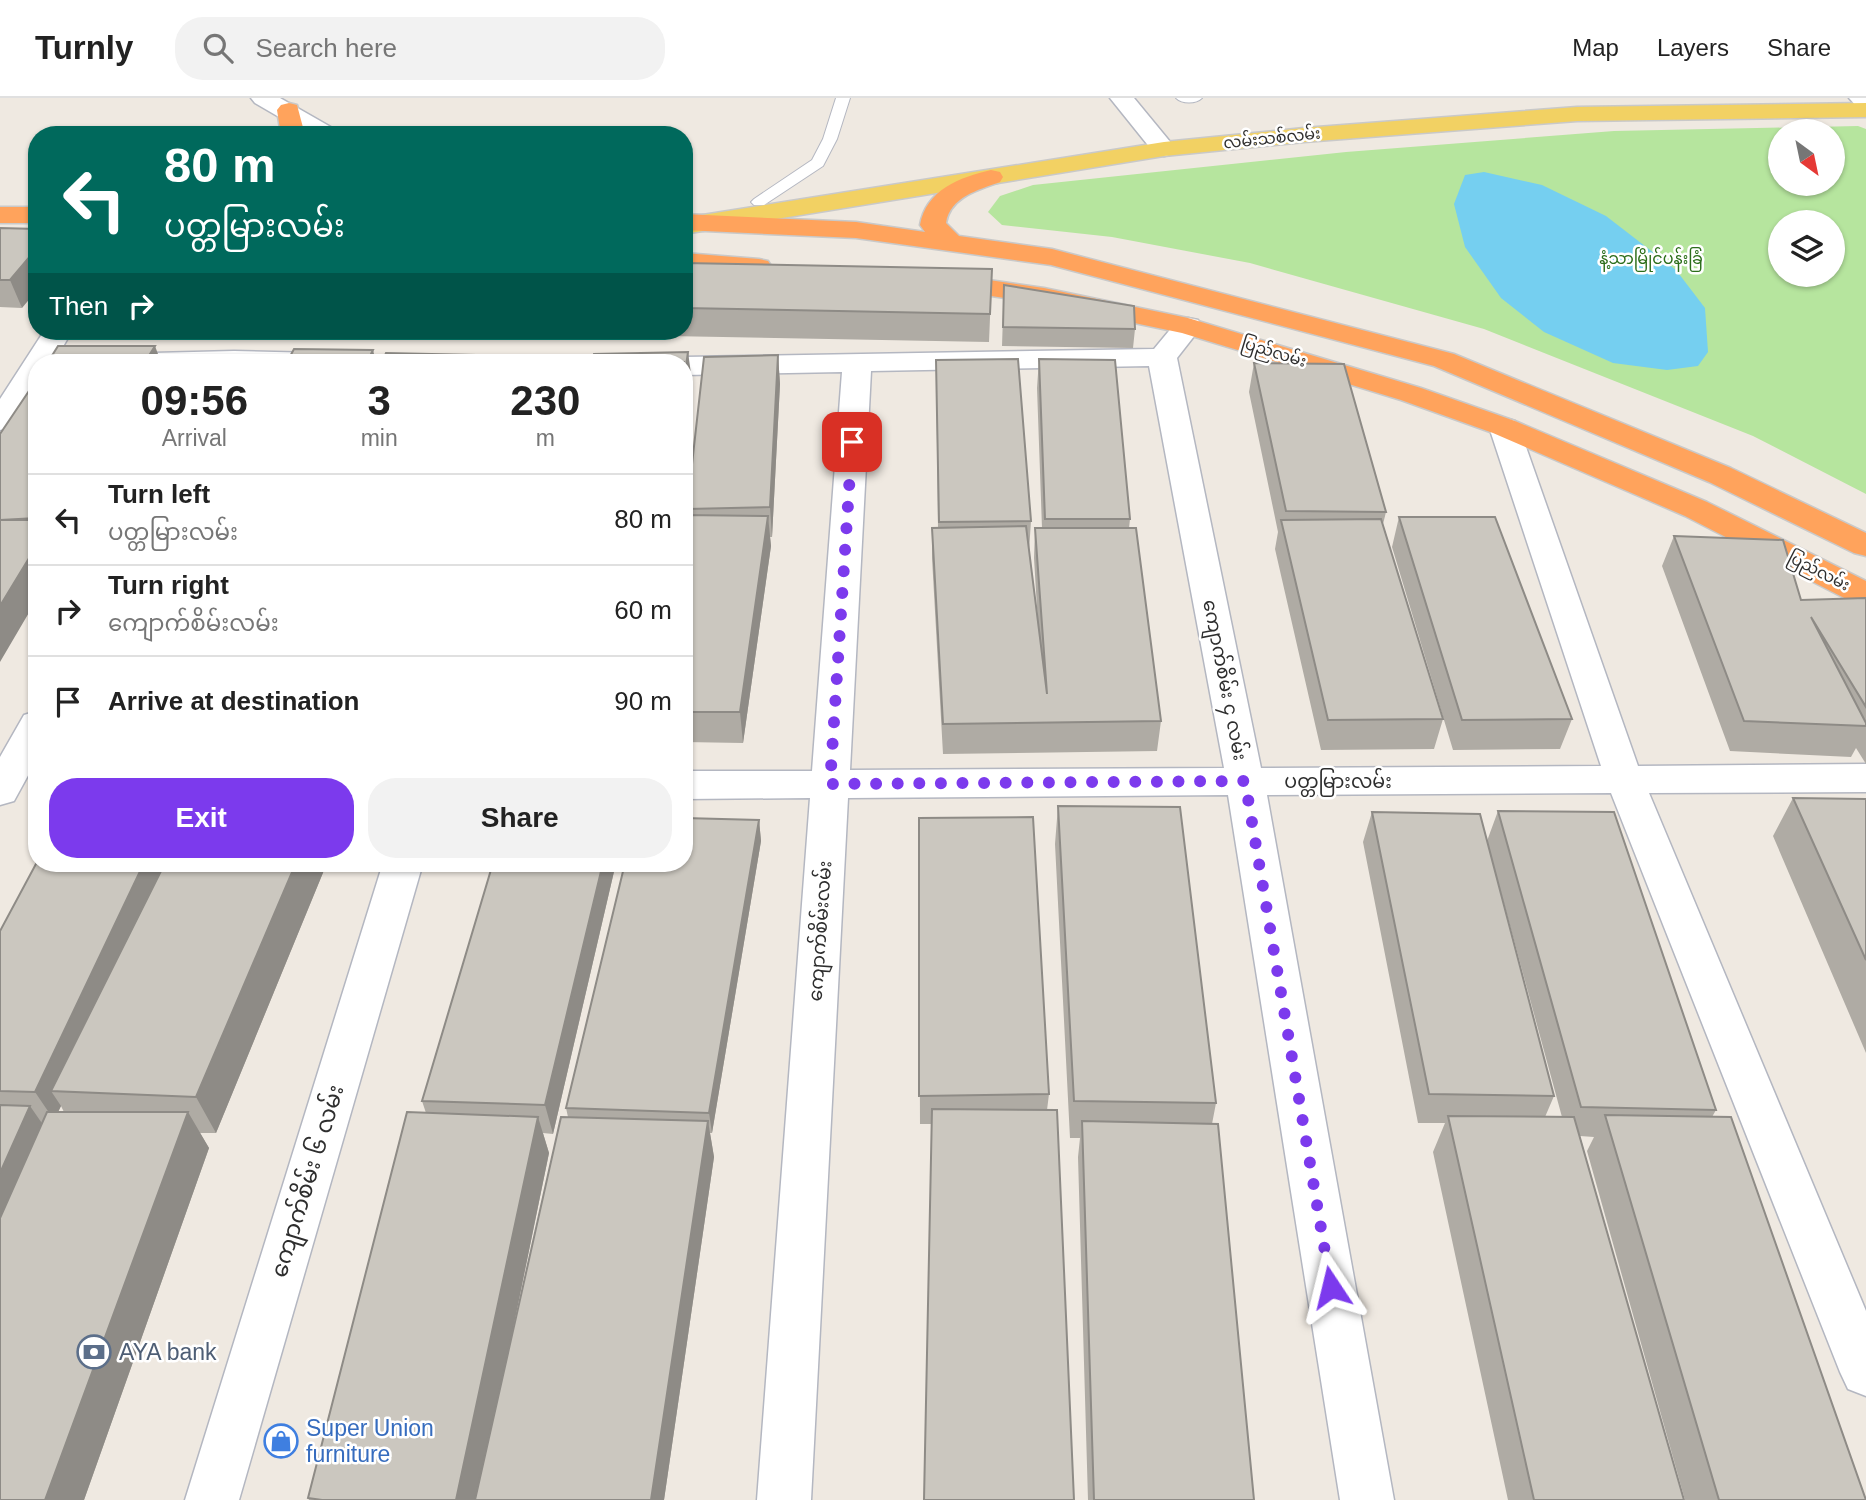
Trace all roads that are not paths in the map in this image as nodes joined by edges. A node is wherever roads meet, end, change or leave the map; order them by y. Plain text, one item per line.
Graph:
1 (263, 98) edge
2 (843, 98) edge
3 (1122, 98) edge
4 (1183, 98) edge
5 (1195, 98) edge
6 (1861, 98) edge
7 (1866, 103) edge
8 (289, 110) junction
9 (1866, 110) edge
10 (292, 126) edge
11 (314, 126) edge
12 (1164, 149) junction
13 (992, 177) junction
14 (693, 199) edge
15 (759, 202) junction
16 (834, 202) junction
17 (0, 215) edge
18 (28, 215) edge
19 (693, 223) edge
20 (693, 223) edge
21 (950, 242) junction
22 (693, 262) edge
23 (793, 270) edge
24 (915, 279) edge
25 (1188, 326) junction
26 (1162, 357) junction
27 (857, 362) junction
28 (28, 365) edge
29 (0, 366) edge
30 (693, 366) edge
31 (28, 380) edge
32 (0, 421) edge
33 (1504, 427) junction
34 (1866, 546) edge
35 (1866, 595) edge
36 (28, 745) edge
37 (1866, 778) edge
38 (1624, 779) junction
39 (1245, 781) junction
40 (830, 784) junction
41 (693, 785) edge
42 (10, 789) edge
43 (400, 872) edge
44 (1866, 1372) edge
45 (212, 1500) edge
46 (784, 1500) edge
47 (1367, 1500) edge

1 - 8 street
2 - 15 lane
3 - 12 street
4 - 5 lane
6 - 7 street
8 - 10 highway
8 - 11 street
9 - 12 main road, လမ်းသစ်လမ်း
12 - 13 main road, လမ်းသစ်လမ်း
13 - 16 main road, လမ်းသစ်လမ်း
13 - 21 highway
14 - 15 main road
15 - 16 main road
16 - 19 main road, လမ်းသစ်လမ်း
17 - 18 highway
20 - 21 highway, ပြည်လမ်း
21 - 34 highway, ပြည်လမ်း
22 - 23 highway
24 - 25 highway, ပြည်လမ်း
25 - 26 street
25 - 33 highway, ပြည်လမ်း
26 - 27 street
26 - 39 street, ကျောက်စိမ်း ၄ လမ်း
27 - 30 street
27 - 40 street, ကျောက်စိမ်းလမ်း
28 - 29 street
31 - 32 street
33 - 35 highway, ပြည်လမ်း
33 - 38 street
36 - 42 street
37 - 38 street, ပတ္တမြားလမ်း
38 - 39 street, ပတ္တမြားလမ်း
38 - 44 street
39 - 40 street, ပတ္တမြားလမ်း
39 - 47 street, ကျောက်စိမ်း ၄ လမ်း
40 - 41 street, ပတ္တမြားလမ်း
40 - 46 street, ကျောက်စိမ်းလမ်း
43 - 45 street, ကျောက်စိမ်း ၆ လမ်း

